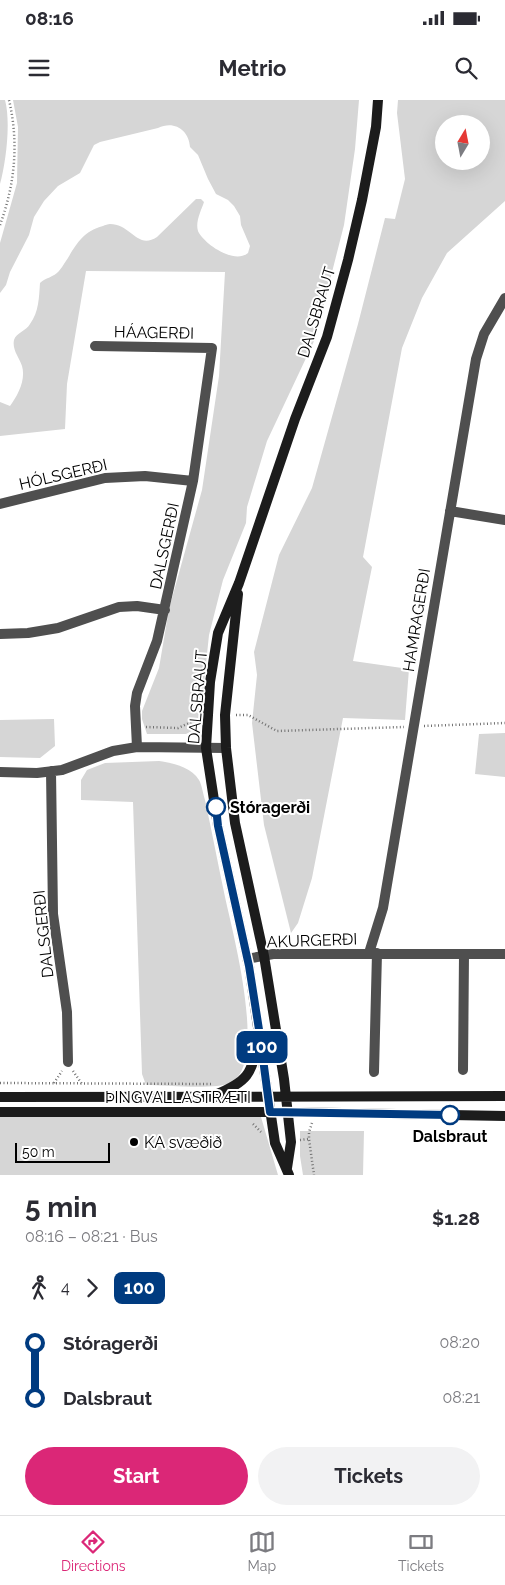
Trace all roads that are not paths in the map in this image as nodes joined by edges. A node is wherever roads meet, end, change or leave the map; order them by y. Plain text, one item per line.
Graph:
1 (378, 100) edge
2 (505, 298) edge
3 (94, 346) dead end
4 (212, 348) joint
5 (193, 481) junction
6 (0, 504) edge
7 (450, 511) junction
8 (505, 520) edge
9 (239, 583) junction
10 (165, 610) junction
11 (0, 634) edge
12 (137, 746) junction
13 (206, 748) junction
14 (226, 748) junction
15 (0, 772) edge
16 (52, 772) junction
17 (373, 953) junction
18 (464, 954) junction
19 (505, 954) edge
20 (264, 956) junction
21 (248, 959) junction
22 (258, 1021) junction
23 (68, 1062) road end
24 (464, 1070) dead end
25 (374, 1072) dead end
26 (268, 1096) junction
27 (286, 1096) junction
28 (505, 1096) edge
29 (0, 1097) edge
30 (206, 1098) junction
31 (0, 1112) edge
32 (270, 1112) junction
33 (288, 1112) junction
34 (505, 1116) edge
35 (288, 1172) edge

1 - 9 street, DALSBRAUT
2 - 7 street, HAMRAGERÐI
3 - 4 street, HÁAGERÐI
4 - 5 street, DALSGERÐI
5 - 6 street, HÓLSGERÐI
5 - 10 street, DALSGERÐI
7 - 8 street
7 - 17 street, HAMRAGERÐI
9 - 13 street, DALSBRAUT
9 - 14 street, DALSBRAUT
10 - 11 street
10 - 12 street, DALSGERÐI
12 - 13 street
12 - 16 street
13 - 14 street
13 - 21 street, DALSBRAUT
14 - 20 street, DALSBRAUT
15 - 16 street
16 - 23 street, DALSGERÐI
17 - 18 street, AKURGERÐI
17 - 20 street, AKURGERÐI
17 - 25 street, AKURGERÐI
18 - 19 street, AKURGERÐI
18 - 24 street
20 - 21 street, AKURGERÐI
20 - 27 street, DALSBRAUT
21 - 22 street, DALSBRAUT
22 - 26 street, DALSBRAUT
22 - 30 street
26 - 27 street, ÞINGVALLASTRÆTI
26 - 30 street, ÞINGVALLASTRÆTI
26 - 32 street, DALSBRAUT
27 - 28 street, ÞINGVALLASTRÆTI
27 - 33 street, DALSBRAUT
29 - 30 street, ÞINGVALLASTRÆTI
31 - 32 street, ÞINGVALLASTRÆTI
32 - 33 street, ÞINGVALLASTRÆTI
32 - 35 street, DALSBRAUT
33 - 34 street, ÞINGVALLASTRÆTI
33 - 35 street, DALSBRAUT

